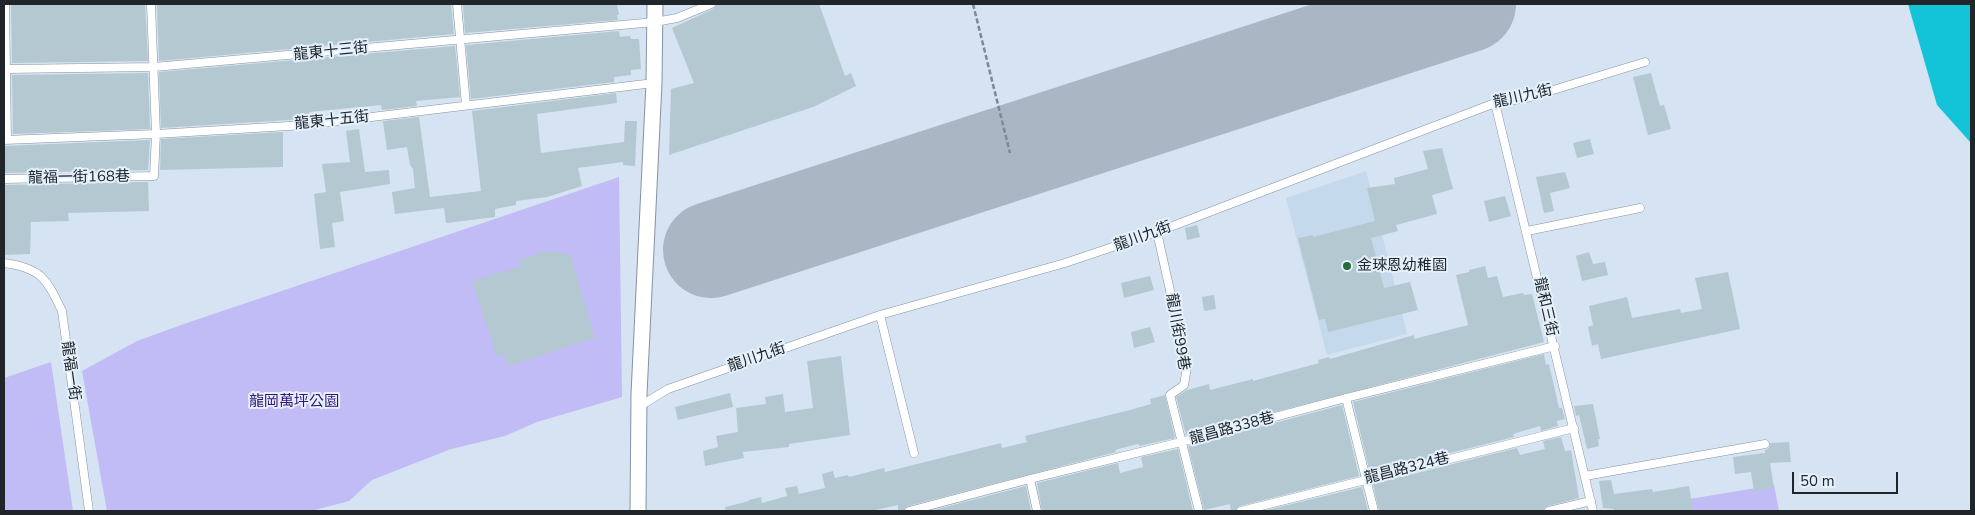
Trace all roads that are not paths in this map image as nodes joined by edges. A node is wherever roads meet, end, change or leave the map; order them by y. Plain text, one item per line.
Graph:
1 (5, 4) edge
2 (151, 4) edge
3 (457, 4) edge
4 (655, 4) edge
5 (711, 4) edge
6 (655, 22) junction
7 (459, 39) junction
8 (1645, 62) dead end
9 (154, 67) junction
10 (6, 69) junction
11 (654, 83) junction
12 (1495, 103) junction
13 (466, 105) junction
14 (156, 134) junction
15 (6, 140) edge
16 (4, 179) edge
17 (1640, 208) dead end
18 (1527, 230) junction
19 (1157, 232) junction
20 (4, 263) edge
21 (880, 315) junction
22 (1554, 346) junction
23 (1346, 398) junction
24 (640, 406) junction
25 (1574, 428) junction
26 (1181, 442) junction
27 (1765, 444) dead end
28 (914, 453) dead end
29 (1585, 476) junction
30 (1030, 479) junction
31 (1366, 479) junction
32 (1591, 501) junction
33 (89, 511) edge
34 (638, 511) edge
35 (909, 511) edge
36 (1037, 511) edge
37 (1199, 511) edge
38 (1241, 511) edge
39 (1374, 511) edge
40 (1549, 511) edge
41 (1593, 511) edge

1 - 10 lane
2 - 9 lane
3 - 7 lane
4 - 6 street
5 - 6 lane, 龍東十三街
6 - 7 lane, 龍東十三街
6 - 11 street
7 - 9 lane, 龍東十三街
7 - 13 lane
8 - 12 lane, 龍川九街
9 - 10 lane, 龍東十三街
9 - 14 lane
10 - 15 lane
11 - 13 lane, 龍東十五街
11 - 24 street
12 - 18 lane, 龍和三街
12 - 19 lane, 龍川九街
13 - 14 lane, 龍東十五街
14 - 15 lane, 龍東十五街
14 - 16 lane, 龍福一街168巷
17 - 18 lane
18 - 22 lane, 龍和三街
19 - 21 lane, 龍川九街
19 - 26 lane, 龍川街99巷
20 - 33 lane, 龍福一街
21 - 24 lane, 龍川九街
21 - 28 lane
22 - 23 lane, 龍昌路338巷
22 - 25 lane, 龍和三街
23 - 26 lane, 龍昌路338巷
23 - 31 lane
24 - 34 street
25 - 29 lane, 龍和三街
25 - 31 lane, 龍昌路324巷
26 - 30 lane, 龍昌路338巷
26 - 37 lane, 龍川街99巷
27 - 29 lane
29 - 32 lane, 龍和三街
30 - 35 lane, 龍昌路338巷
30 - 36 lane
31 - 38 lane, 龍昌路324巷
31 - 39 lane
32 - 40 lane
32 - 41 lane, 龍和三街

